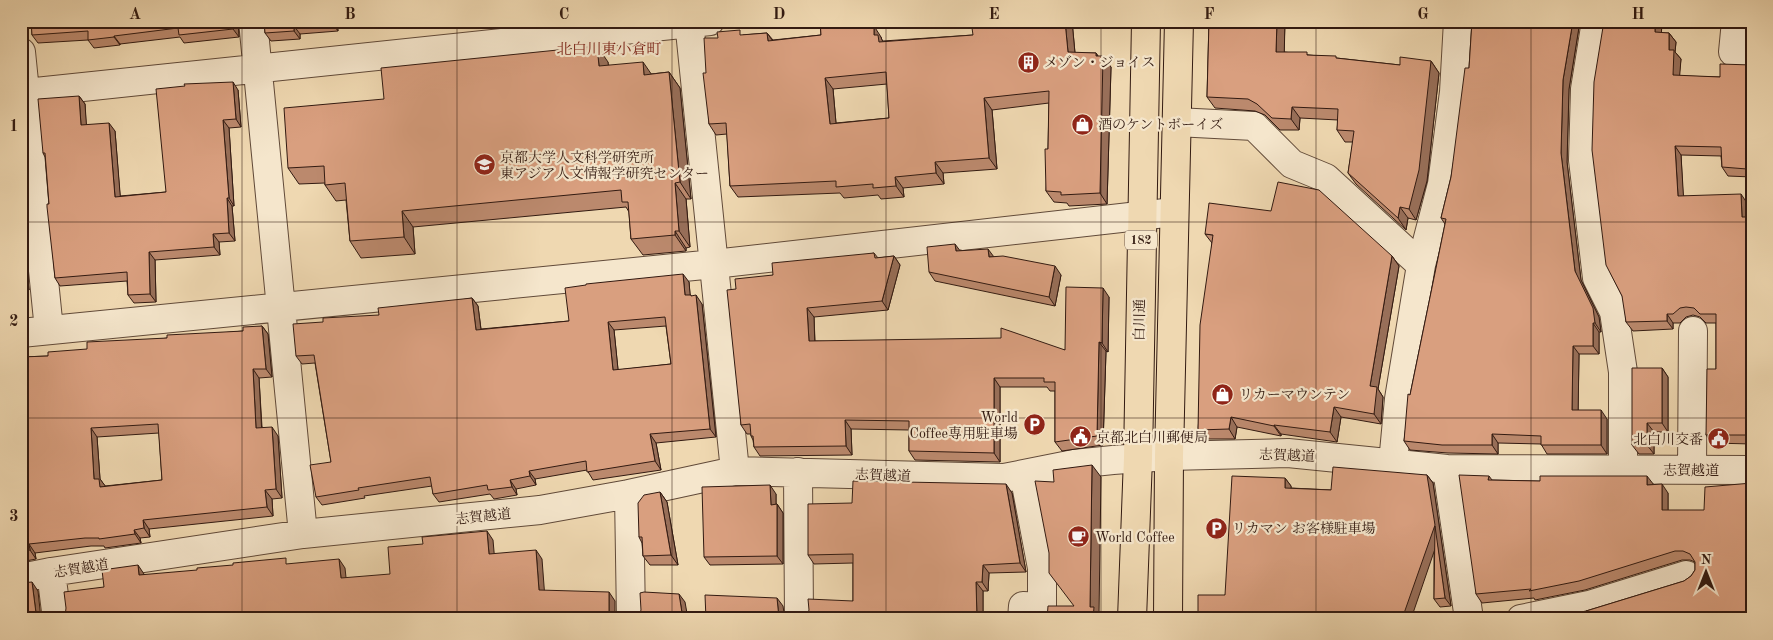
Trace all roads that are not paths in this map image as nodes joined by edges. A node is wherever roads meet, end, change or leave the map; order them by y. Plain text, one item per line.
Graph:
1 (253, 21) edge
2 (1146, 21) edge
3 (1179, 21) edge
4 (1458, 21) edge
5 (1596, 21) edge
6 (1736, 21) edge
7 (696, 22) edge
8 (21, 52) edge
9 (1752, 59) edge
10 (257, 68) junction
11 (26, 93) junction
12 (1176, 122) junction
13 (1174, 212) junction
14 (1141, 216) junction
15 (714, 264) junction
16 (1421, 265) junction
17 (281, 308) junction
18 (49, 330) junction
19 (1693, 331) dead end
20 (21, 333) edge
21 (1169, 456) junction
22 (1138, 458) junction
23 (1393, 463) junction
24 (1447, 469) junction
25 (1623, 470) junction
26 (1692, 470) junction
27 (1752, 470) edge
28 (735, 471) junction
29 (798, 472) junction
30 (1024, 474) junction
31 (629, 494) junction
32 (303, 534) junction
33 (51, 572) junction
34 (1686, 575) dead end
35 (21, 578) edge
36 (57, 619) edge
37 (631, 619) edge
38 (799, 619) edge
39 (1022, 619) edge
40 (1132, 619) edge
41 (1168, 619) edge
42 (1469, 619) edge
43 (1521, 619) edge

1 - 10 street
2 - 14 main road, 白川通 / 182
3 - 12 main road, 182
4 - 16 street
5 - 25 street
6 - 9 street
7 - 10 street
7 - 15 street
8 - 11 street
10 - 11 street
10 - 17 street
11 - 18 street
12 - 13 main road, 182
12 - 16 street
13 - 14 street
13 - 21 main road, 182
14 - 15 street
14 - 22 main road, 白川通 / 182
15 - 17 street
15 - 28 street
16 - 23 street
17 - 18 street
17 - 32 street
18 - 20 street
19 - 26 street
21 - 22 street, 志賀越道
21 - 23 street, 志賀越道
21 - 41 main road, 182
22 - 30 street, 志賀越道
22 - 40 main road, 白川通 / 182
23 - 24 street, 志賀越道
24 - 25 street, 志賀越道
24 - 42 street
25 - 26 street, 志賀越道
26 - 27 street, 志賀越道
28 - 29 street, 志賀越道
28 - 31 street, 志賀越道
29 - 30 street, 志賀越道
29 - 38 street
30 - 39 street
31 - 32 street, 志賀越道
31 - 37 street
32 - 33 street, 志賀越道
33 - 35 street, 志賀越道
33 - 36 street
34 - 43 street

